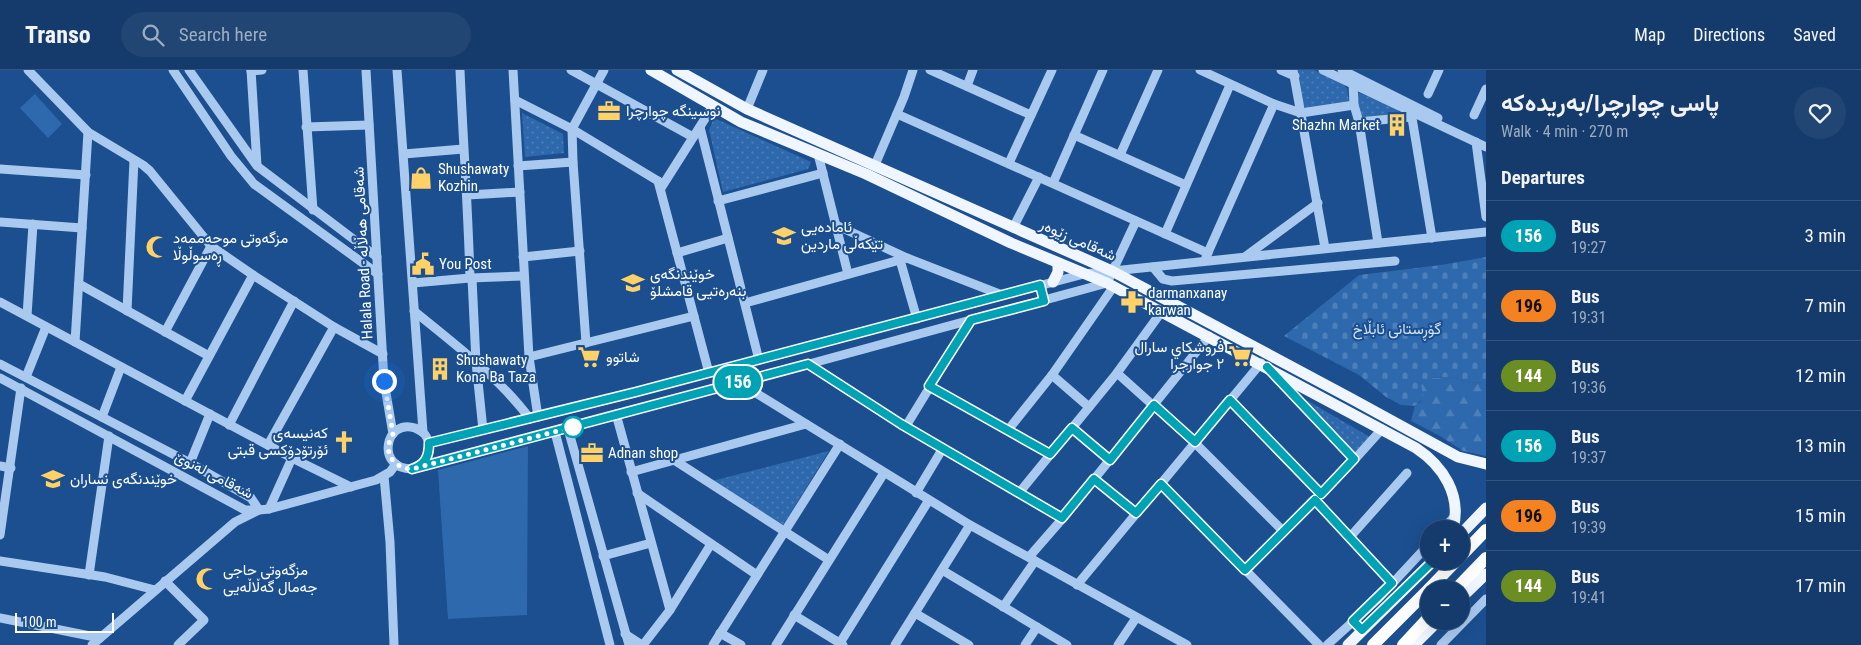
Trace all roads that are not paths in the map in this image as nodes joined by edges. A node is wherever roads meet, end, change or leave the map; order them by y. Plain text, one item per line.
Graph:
1 (28, 70) edge
2 (173, 70) edge
3 (189, 70) edge
4 (262, 70) edge
5 (303, 70) edge
6 (366, 70) edge
7 (397, 70) edge
8 (460, 70) edge
9 (513, 70) edge
10 (571, 70) edge
11 (604, 70) edge
12 (651, 70) edge
13 (677, 70) edge
14 (763, 70) edge
15 (913, 70) edge
16 (930, 70) edge
17 (973, 70) edge
18 (1052, 70) edge
19 (1103, 70) edge
20 (1158, 70) edge
21 (1200, 70) edge
22 (1281, 70) edge
23 (1323, 70) edge
24 (1342, 70) edge
25 (1439, 70) edge
26 (251, 71) edge
27 (1294, 73) edge
28 (1353, 83) junction
29 (597, 84) junction
30 (1230, 85) junction
31 (967, 86) junction
32 (1486, 90) edge
33 (1428, 94) dead end
34 (515, 100) junction
35 (1274, 104) junction
36 (713, 106) junction
37 (1354, 106) junction
38 (747, 109) junction
39 (1301, 113) junction
40 (897, 114) junction
41 (1030, 114) junction
42 (1411, 114) junction
43 (1474, 115) dead end
44 (1359, 122) junction
45 (369, 125) junction
46 (306, 127) junction
47 (700, 127) junction
48 (572, 129) junction
49 (88, 132) junction
50 (1074, 135) junction
51 (693, 137) junction
52 (1481, 140) edge
53 (1486, 147) edge
54 (463, 149) junction
55 (404, 154) junction
56 (818, 154) junction
57 (1120, 155) junction
58 (134, 160) junction
59 (573, 162) junction
60 (1009, 163) junction
61 (875, 165) junction
62 (257, 166) junction
63 (518, 166) junction
64 (0, 169) edge
65 (823, 173) junction
66 (86, 175) junction
67 (1039, 177) junction
68 (1053, 183) junction
69 (661, 184) junction
70 (1186, 185) junction
71 (520, 192) junction
72 (468, 195) junction
73 (718, 201) junction
74 (1318, 203) junction
75 (313, 210) junction
76 (1486, 217) edge
77 (1136, 221) junction
78 (0, 222) edge
79 (33, 224) junction
80 (836, 225) junction
81 (82, 228) junction
82 (1013, 228) junction
83 (1486, 232) edge
84 (1165, 234) junction
85 (728, 238) junction
86 (1432, 238) junction
87 (1378, 243) junction
88 (211, 246) junction
89 (1325, 248) junction
90 (580, 252) junction
91 (1208, 252) junction
92 (677, 253) junction
93 (523, 256) junction
94 (377, 257) junction
95 (1245, 257) junction
96 (904, 259) junction
97 (1395, 261) dead end
98 (1204, 262) junction
99 (1058, 263) junction
100 (1153, 267) junction
101 (1112, 271) junction
102 (378, 274) junction
103 (848, 274) junction
104 (1084, 274) junction
105 (253, 275) junction
106 (523, 276) junction
107 (471, 278) junction
108 (413, 282) junction
109 (1053, 282) junction
110 (79, 284) junction
111 (1110, 284) junction
112 (1040, 285) junction
113 (1003, 296) junction
114 (294, 301) junction
115 (1044, 301) junction
116 (0, 302) edge
117 (745, 303) junction
118 (127, 311) junction
119 (414, 311) junction
120 (1162, 311) junction
121 (26, 316) junction
122 (694, 316) junction
123 (917, 319) junction
124 (971, 320) junction
125 (46, 327) junction
126 (334, 327) junction
127 (165, 332) junction
128 (1209, 336) junction
129 (75, 342) junction
130 (586, 343) junction
131 (383, 354) junction
132 (209, 356) junction
133 (529, 358) junction
134 (759, 360) junction
135 (476, 362) junction
136 (0, 364) edge
137 (808, 364) junction
138 (1264, 365) junction
139 (121, 367) junction
140 (709, 373) junction
141 (1117, 373) junction
142 (1052, 375) junction
143 (26, 377) junction
144 (0, 378) edge
145 (738, 382) junction
146 (929, 386) junction
147 (21, 388) junction
148 (636, 392) junction
149 (1352, 399) junction
150 (1230, 400) junction
151 (185, 401) junction
152 (1154, 405) junction
153 (1338, 406) junction
154 (1089, 407) junction
155 (640, 408) junction
156 (210, 414) junction
157 (616, 414) junction
158 (102, 417) junction
159 (534, 418) junction
160 (229, 424) junction
161 (806, 424) junction
162 (906, 426) junction
163 (1072, 428) junction
164 (568, 429) junction
165 (1382, 429) junction
166 (483, 430) junction
167 (1008, 430) junction
168 (422, 432) junction
169 (555, 432) junction
170 (393, 434) junction
171 (108, 436) junction
172 (1195, 442) junction
173 (429, 443) junction
174 (840, 444) junction
175 (268, 445) junction
176 (943, 448) junction
177 (172, 454) junction
178 (1050, 454) junction
179 (292, 458) junction
180 (1354, 459) junction
181 (674, 460) junction
182 (1110, 460) junction
183 (190, 463) junction
184 (396, 464) junction
185 (1486, 464) edge
186 (0, 466) edge
187 (167, 467) junction
188 (11, 468) junction
189 (412, 469) junction
190 (631, 472) junction
191 (884, 473) junction
192 (1407, 473) dead end
193 (384, 476) junction
194 (1094, 479) junction
195 (1161, 484) junction
196 (351, 487) junction
197 (637, 493) junction
198 (916, 493) junction
199 (1019, 493) junction
200 (1318, 497) junction
201 (928, 500) junction
202 (1486, 508) edge
203 (269, 509) junction
204 (258, 510) junction
205 (1136, 513) junction
206 (1456, 515) junction
207 (1062, 518) junction
208 (1451, 520) edge
209 (1455, 520) edge
210 (970, 525) junction
211 (1470, 525) edge
212 (784, 530) junction
213 (1486, 530) edge
214 (1283, 531) junction
215 (0, 535) edge
216 (1350, 537) junction
217 (651, 543) junction
218 (711, 544) junction
219 (1470, 547) edge
220 (1420, 553) edge
221 (603, 556) junction
222 (1486, 558) edge
223 (1032, 559) junction
224 (829, 560) junction
225 (0, 561) edge
226 (942, 570) junction
227 (1245, 570) junction
228 (1424, 570) edge
229 (1447, 570) edge
230 (1486, 574) edge
231 (89, 575) junction
232 (757, 575) junction
233 (1438, 580) edge
234 (1465, 580) edge
235 (165, 581) junction
236 (1392, 583) junction
237 (1077, 585) junction
238 (1470, 589) edge
239 (155, 590) junction
240 (1420, 598) edge
241 (1486, 599) edge
242 (1003, 607) junction
243 (670, 610) junction
244 (915, 613) junction
245 (794, 615) junction
246 (0, 618) edge
247 (1136, 618) junction
248 (1353, 621) junction
249 (1037, 627) junction
250 (1420, 627) edge
251 (1362, 630) junction
252 (1429, 630) edge
253 (720, 633) junction
254 (625, 634) junction
255 (96, 642) edge
256 (957, 642) edge
257 (842, 644) edge
258 (178, 645) edge
259 (394, 645) edge
260 (610, 645) edge
261 (629, 645) edge
262 (642, 645) edge
263 (713, 645) edge
264 (741, 645) edge
265 (776, 645) edge
266 (895, 645) edge
267 (969, 645) edge
268 (1025, 645) edge
269 (1067, 645) edge
270 (1118, 645) edge
271 (1187, 645) edge
272 (1319, 645) edge
273 (1327, 645) edge
274 (1348, 645) edge
275 (1373, 645) edge
276 (1403, 645) edge
277 (1414, 645) edge
278 (1441, 645) edge

1 - 49 street
2 - 102 street
3 - 62 street
4 - 26 street
5 - 46 street
6 - 45 street, Halala Road - شەقامی هەڵاڵە
7 - 55 street
8 - 54 street
9 - 34 street
10 - 29 street
11 - 29 street
12 - 36 main road, شەقامی زێوەر
13 - 38 main road, شەقامی زێوەر
14 - 38 street
15 - 40 street
16 - 31 street
17 - 31 street
18 - 41 street
19 - 50 street
20 - 57 street
21 - 30 street
22 - 27 street
23 - 28 street
24 - 52 street
25 - 33 street
26 - 62 street
27 - 39 street
28 - 37 street
28 - 42 street
29 - 48 street
29 - 51 street
30 - 35 street
30 - 70 street
31 - 41 street
32 - 43 street
34 - 48 street
34 - 63 street
35 - 39 street
35 - 91 street
36 - 47 street
36 - 56 main road, شەقامی زێوەر
37 - 39 street
37 - 44 street
38 - 61 main road, شەقامی زێوەر
39 - 74 street
40 - 60 street
40 - 61 street
41 - 60 street
42 - 44 street
42 - 52 street
42 - 86 street
44 - 87 street
45 - 46 street
45 - 94 street, Halala Road - شەقامی هەڵاڵە
46 - 75 street
47 - 51 street
47 - 73 street
48 - 59 street
48 - 69 street
49 - 58 street
49 - 66 street
50 - 57 street
50 - 68 street
51 - 69 street
52 - 53 street
52 - 76 street
54 - 55 street
54 - 72 street
55 - 108 street
56 - 65 street
56 - 99 main road, شەقامی زێوەر
57 - 70 street
58 - 88 street
58 - 118 street
59 - 63 street
59 - 90 street
60 - 67 street
61 - 82 main road, شەقامی زێوەر
62 - 75 street
63 - 71 street
64 - 66 street
65 - 73 street
65 - 80 street
66 - 81 street
67 - 68 street
67 - 82 street
68 - 77 street
69 - 92 street
70 - 84 street
71 - 72 street
71 - 93 street
72 - 107 street
73 - 85 street
74 - 89 street
74 - 95 street
75 - 94 street
77 - 84 street
77 - 101 street
78 - 79 street
79 - 81 street
79 - 121 street
80 - 96 street
80 - 103 street
81 - 110 street
82 - 101 main road, شەقامی زێوەر
83 - 86 street
84 - 91 street
85 - 92 street
85 - 117 street
86 - 87 street
87 - 89 street
88 - 105 street
88 - 127 street
89 - 95 street
90 - 93 street
90 - 130 street
91 - 98 street
92 - 122 street
93 - 106 street
94 - 102 street, Halala Road - شەقامی هەڵاڵە
95 - 98 street
96 - 103 street
96 - 113 street
96 - 123 street
97 - 100 street
98 - 100 street
99 - 104 main road, شەقامی زێوەر
99 - 109 main road
100 - 101 street
101 - 104 street
101 - 111 street
101 - 149 main road, شەقامی زێوەر
102 - 131 street, Halala Road - شەقامی هەڵاڵە
103 - 117 street
104 - 109 street
104 - 111 main road, شەقامی زێوەر
105 - 114 street
105 - 132 street
106 - 107 street
106 - 133 street
107 - 108 street
107 - 135 street
108 - 119 street
109 - 112 street
110 - 118 street
110 - 129 street
111 - 115 street
111 - 120 main road, شەقامی زێوەر
111 - 142 street
112 - 113 street
112 - 115 street
113 - 123 street
114 - 126 street
114 - 160 street
115 - 124 street
116 - 121 street
117 - 134 street
118 - 127 street
119 - 135 street
119 - 168 street
120 - 128 main road, شەقامی زێوەر
120 - 141 street
121 - 125 street
122 - 130 street
122 - 140 street
123 - 134 street
124 - 137 street
124 - 146 street
125 - 129 street
125 - 143 street
126 - 131 street
126 - 175 street
127 - 132 street
128 - 138 main road, شەقامی زێوەر
128 - 152 street
129 - 139 street
130 - 133 street
131 - 170 street, Halala Road - شەقامی هەڵاڵە
132 - 151 street
133 - 159 street
134 - 140 street
135 - 159 street
135 - 166 street
136 - 143 street, شەقامی لەنوێ
137 - 145 street
137 - 162 street
138 - 150 street
138 - 153 main road, شەقامی زێوەر
138 - 180 street
139 - 151 street
139 - 158 street
140 - 148 street
141 - 152 street
141 - 154 street
142 - 154 street
142 - 167 street
143 - 158 street, شەقامی لەنوێ
144 - 147 street, شەقامی لەنوێ
145 - 155 street
145 - 161 street
146 - 162 street
146 - 167 street
147 - 171 street, شەقامی لەنوێ
147 - 188 street
148 - 155 street
148 - 159 street
149 - 153 main road
149 - 185 main road, شەقامی زێوەر
150 - 172 street
150 - 200 street
151 - 156 street
152 - 172 street
152 - 182 street
153 - 165 main road, شەقامی زێوەر
154 - 163 street
155 - 157 street
156 - 160 street
156 - 183 street
157 - 164 street
157 - 190 street
158 - 177 street, شەقامی لەنوێ
159 - 166 street
160 - 175 street
161 - 174 street
161 - 181 street
162 - 176 street
163 - 178 street
163 - 182 street
164 - 169 street
164 - 221 street
165 - 180 street
165 - 206 main road, شەقامی زێوەر
166 - 173 street
167 - 178 street
168 - 170 street
168 - 173 street
169 - 189 street
169 - 260 street
170 - 184 street
171 - 187 street, شەقامی لەنوێ
171 - 231 street
172 - 195 street
172 - 214 street
173 - 189 street
174 - 191 street
174 - 212 street
175 - 179 street
176 - 198 street
176 - 199 street
177 - 183 street, شەقامی لەنوێ
177 - 187 street
178 - 199 street
179 - 196 street
179 - 203 street
180 - 200 street
181 - 190 street
181 - 212 street
182 - 194 street
183 - 204 street, شەقامی لەنوێ
184 - 189 street
184 - 193 street
186 - 188 street
187 - 204 street, شەقامی لەنوێ
188 - 215 street
190 - 197 street
191 - 198 street
191 - 224 street
192 - 216 street
193 - 196 street
193 - 259 street
194 - 205 street
194 - 207 street
195 - 205 street
195 - 227 street
196 - 203 street
197 - 217 street
197 - 218 street
198 - 201 street
199 - 207 street
200 - 214 street
200 - 216 street
201 - 210 street
201 - 257 street
202 - 211 main road
203 - 204 street
204 - 235 street
205 - 237 street
206 - 208 street
206 - 209 main road
207 - 223 street
210 - 223 street
210 - 226 street
212 - 224 street
212 - 232 street
213 - 219 highway
214 - 227 street
216 - 236 street
217 - 221 street
217 - 243 street
218 - 232 street
218 - 243 street
220 - 236 street
221 - 254 street
222 - 234 highway
223 - 237 street
223 - 242 street
224 - 245 street
225 - 231 street
226 - 242 street
226 - 244 street
227 - 272 street
228 - 251 main road
229 - 233 highway
230 - 238 main road
231 - 239 street
232 - 253 street
235 - 239 street
235 - 258 street
236 - 248 street
237 - 247 street
239 - 255 street
240 - 275 highway
241 - 278 street
242 - 249 street
243 - 262 street
244 - 256 street
244 - 266 street
245 - 257 street
245 - 265 street
246 - 255 street
247 - 270 street
247 - 271 street
248 - 251 street
248 - 273 street
249 - 268 street
249 - 269 street
250 - 276 highway
251 - 274 main road
252 - 277 main road
253 - 263 street
253 - 264 street
254 - 261 street
254 - 262 street
256 - 267 street

